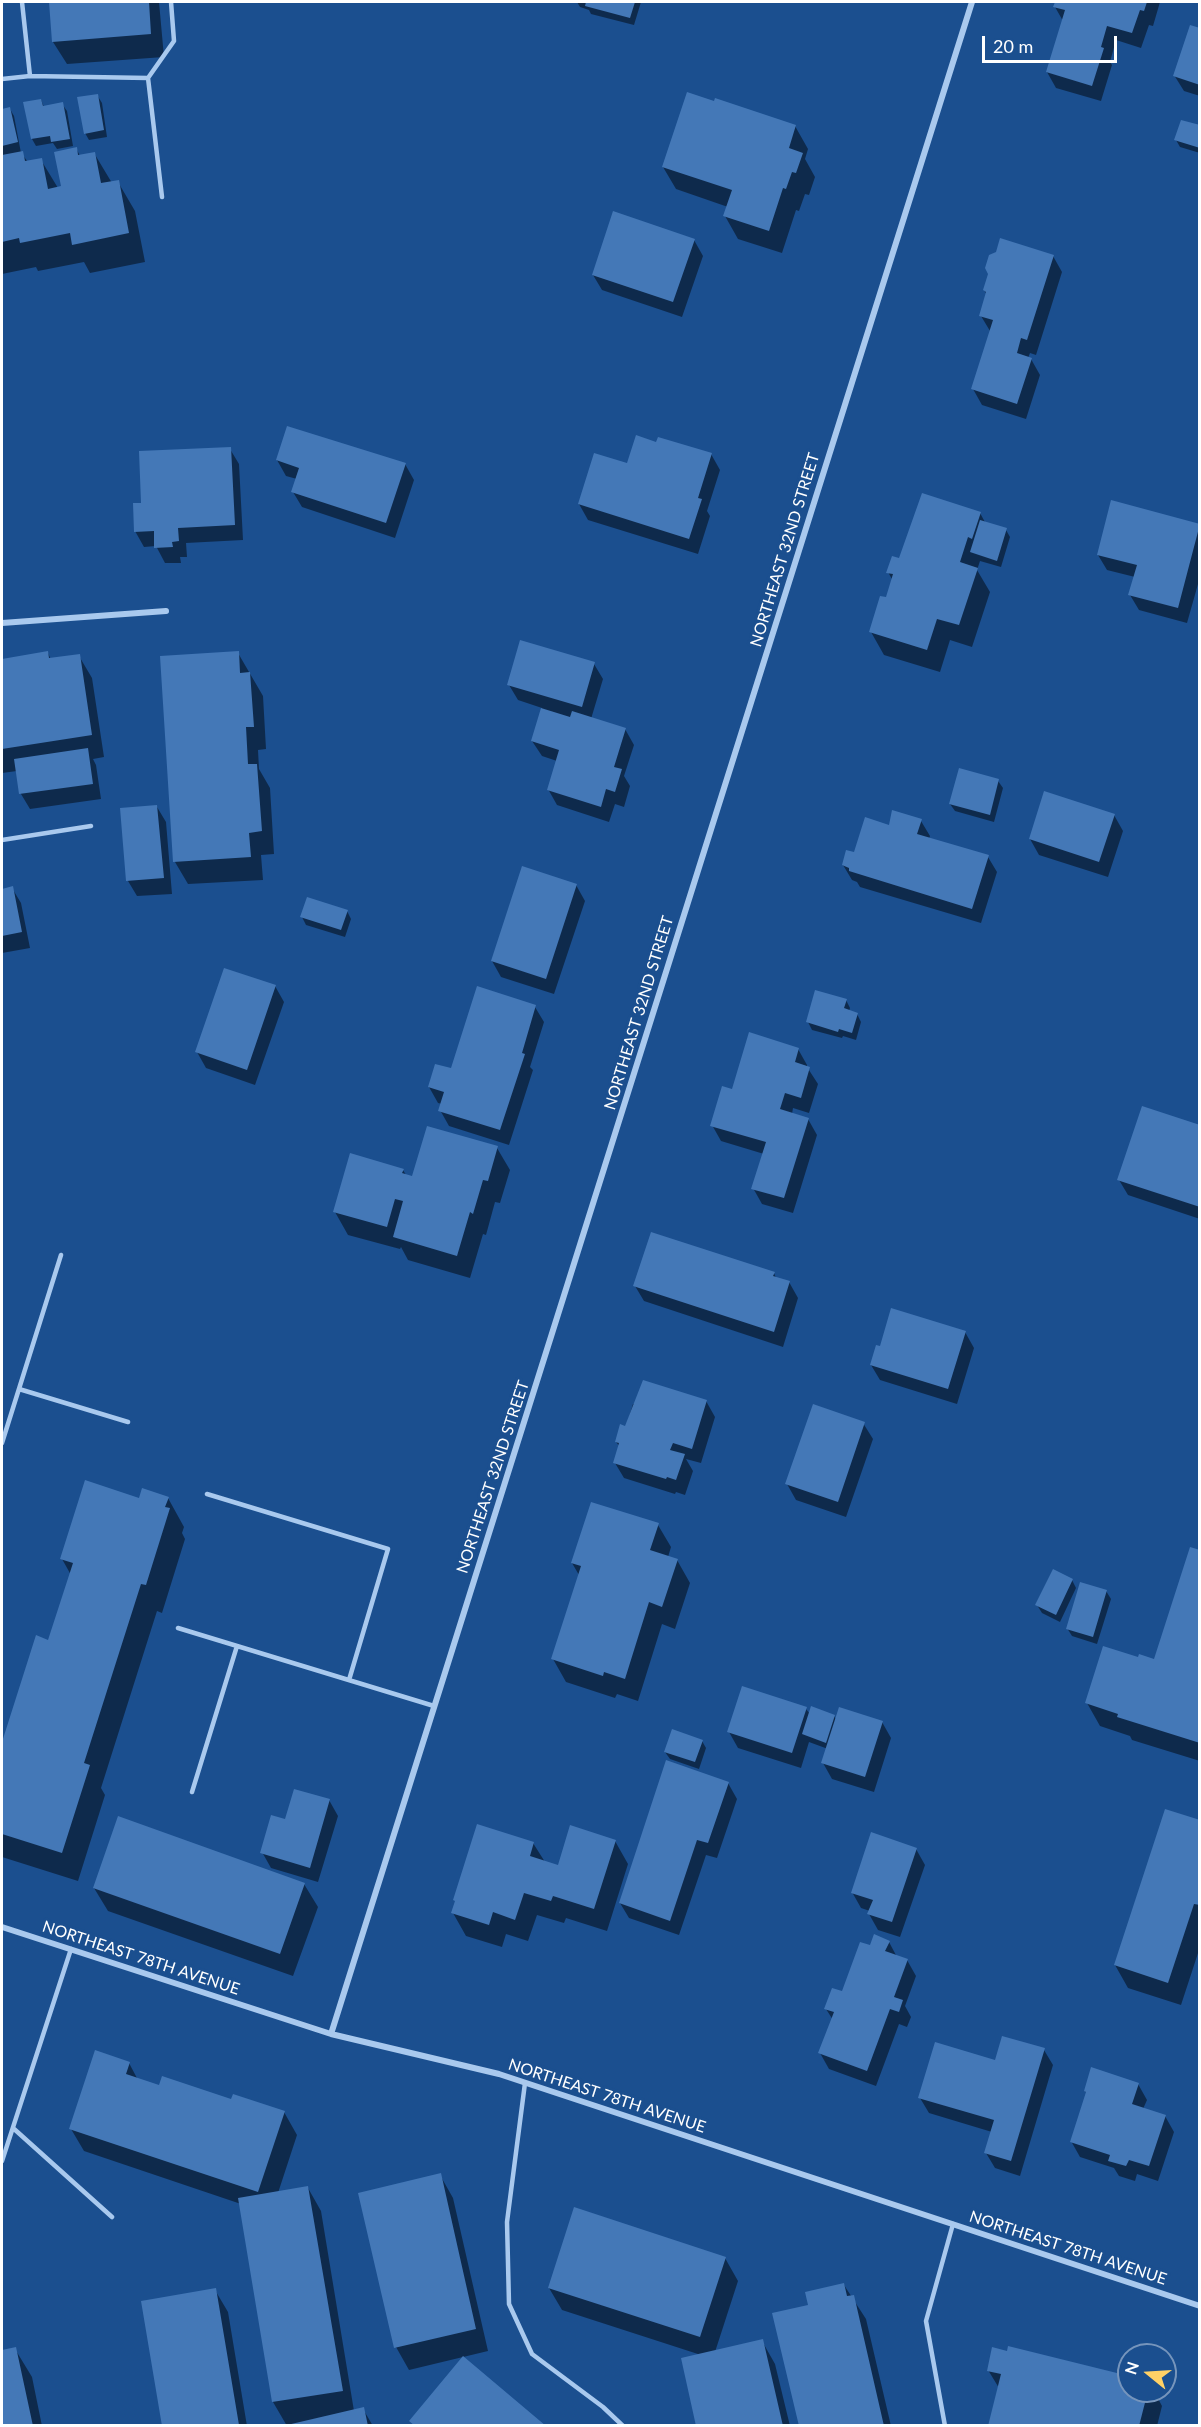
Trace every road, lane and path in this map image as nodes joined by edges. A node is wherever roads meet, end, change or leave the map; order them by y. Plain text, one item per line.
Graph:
1 (22, 2) edge
2 (171, 2) edge
3 (972, 2) edge
4 (30, 76) junction
5 (148, 78) junction
6 (2, 79) edge
7 (162, 197) dead end
8 (166, 611) dead end
9 (2, 623) edge
10 (91, 826) dead end
11 (2, 840) edge
12 (61, 1255) dead end
13 (19, 1389) junction
14 (128, 1422) dead end
15 (2, 1443) edge
16 (207, 1494) dead end
17 (178, 1628) dead end
18 (237, 1646) junction
19 (349, 1680) junction
20 (435, 1706) junction
21 (192, 1792) dead end
22 (2, 1927) edge
23 (71, 1949) junction
24 (331, 2034) junction
25 (525, 2083) junction
26 (13, 2128) junction
27 (2, 2160) edge
28 (112, 2217) dead end
29 (953, 2224) junction
30 (1200, 2306) edge
31 (623, 2426) edge
32 (945, 2426) edge

1 - 4 lane
2 - 5 lane
3 - 20 street, NORTHEAST 32ND STREET
4 - 5 lane
4 - 6 lane
5 - 7 lane
8 - 9 street
10 - 11 lane
12 - 13 lane
13 - 14 lane
13 - 15 lane
16 - 19 lane
17 - 18 lane
18 - 19 lane
18 - 21 lane
19 - 20 lane
20 - 24 street, NORTHEAST 32ND STREET
22 - 23 street, NORTHEAST 78TH AVENUE
23 - 24 street, NORTHEAST 78TH AVENUE
23 - 26 lane
24 - 25 street, NORTHEAST 78TH AVENUE
25 - 29 street, NORTHEAST 78TH AVENUE
25 - 31 lane
26 - 27 lane
26 - 28 lane
29 - 30 street, NORTHEAST 78TH AVENUE
29 - 32 lane

